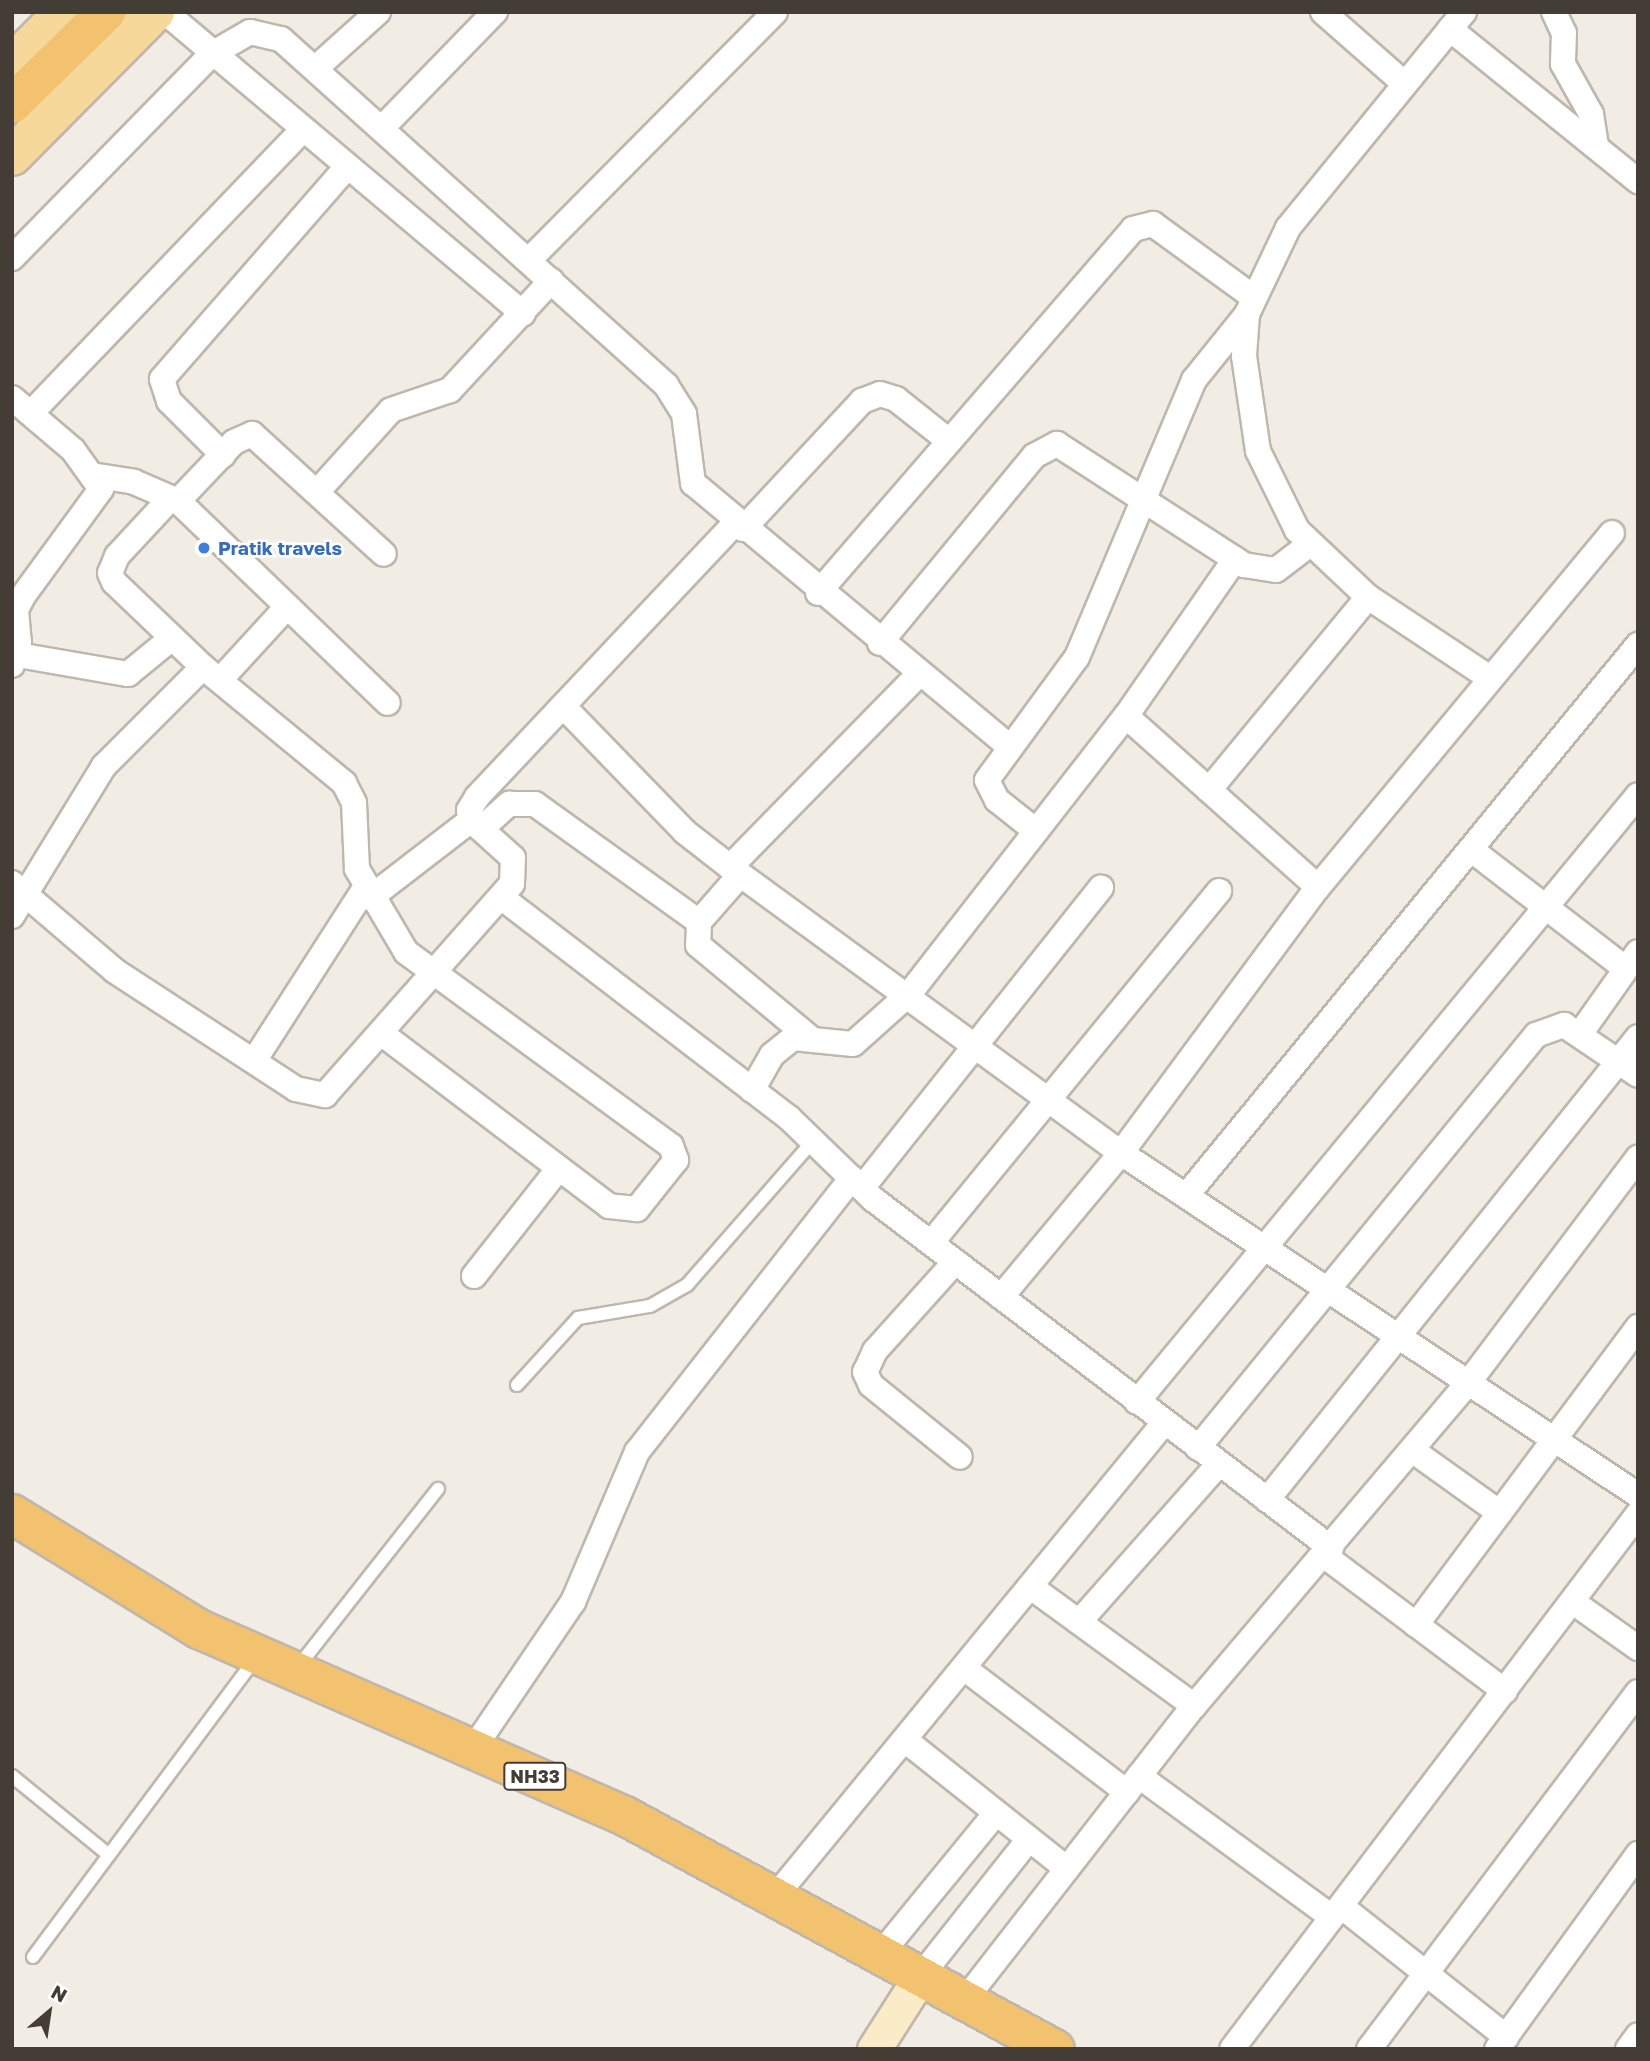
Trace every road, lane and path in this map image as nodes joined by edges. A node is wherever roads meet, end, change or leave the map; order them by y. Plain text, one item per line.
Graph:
1 (64, 12) edge
2 (106, 12) edge
3 (155, 12) edge
4 (165, 12) edge
5 (269, 12) edge
6 (378, 12) edge
7 (495, 12) edge
8 (775, 12) edge
9 (1323, 12) edge
10 (1554, 12) edge
11 (1457, 20) edge
12 (250, 32) junction
13 (212, 54) junction
14 (12, 64) edge
15 (317, 67) junction
16 (1405, 84) junction
17 (12, 104) edge
18 (383, 127) junction
19 (302, 130) junction
20 (1595, 147) junction
21 (12, 156) edge
22 (346, 168) junction
23 (1638, 181) edge
24 (12, 258) edge
25 (529, 260) junction
26 (551, 281) junction
27 (1250, 305) junction
28 (523, 313) junction
29 (21, 406) edge
30 (949, 441) junction
31 (223, 456) junction
32 (97, 476) junction
33 (317, 492) junction
34 (1147, 500) junction
35 (174, 501) junction
36 (739, 526) junction
37 (1612, 533) dead end
38 (1310, 544) junction
39 (384, 554) dead end
40 (1235, 559) junction
41 (818, 593) junction
42 (1368, 597) junction
43 (287, 607) junction
44 (172, 638) junction
45 (880, 643) junction
46 (1638, 645) edge
47 (15, 660) edge
48 (211, 673) junction
49 (919, 674) junction
50 (1490, 678) junction
51 (388, 703) dead end
52 (563, 705) junction
53 (1126, 716) junction
54 (1010, 747) junction
55 (1209, 790) junction
56 (1638, 795) edge
57 (476, 825) junction
58 (1037, 831) junction
59 (1473, 850) junction
60 (735, 871) junction
61 (1318, 887) junction
62 (22, 888) edge
63 (1101, 888) dead end
64 (1219, 891) dead end
65 (367, 893) junction
66 (501, 897) junction
67 (1548, 908) junction
68 (12, 916) edge
69 (699, 922) junction
70 (1632, 960) edge
71 (432, 976) junction
72 (910, 993) junction
73 (382, 1034) junction
74 (1580, 1034) junction
75 (808, 1036) junction
76 (1638, 1038) edge
77 (975, 1042) junction
78 (254, 1061) junction
79 (1629, 1068) edge
80 (752, 1090) junction
81 (1045, 1097) junction
82 (814, 1140) junction
83 (1121, 1153) junction
84 (1638, 1158) edge
85 (559, 1168) junction
86 (857, 1183) junction
87 (1186, 1196) junction
88 (931, 1243) junction
89 (1263, 1244) junction
90 (955, 1262) junction
91 (474, 1276) dead end
92 (1329, 1290) junction
93 (1001, 1297) junction
94 (1638, 1327) edge
95 (1397, 1336) junction
96 (1469, 1382) junction
97 (517, 1385) dead end
98 (1137, 1402) junction
99 (1164, 1423) junction
100 (1555, 1438) junction
101 (1198, 1448) junction
102 (1412, 1450) junction
103 (960, 1457) dead end
104 (1219, 1464) junction
105 (438, 1489) dead end
106 (1638, 1495) edge
107 (1267, 1500) junction
108 (1500, 1513) junction
109 (12, 1514) edge
110 (1638, 1514) edge
111 (1328, 1552) junction
112 (1031, 1587) junction
113 (1573, 1602) junction
114 (1079, 1622) junction
115 (1416, 1625) junction
116 (1638, 1648) edge
117 (259, 1655) junction
118 (964, 1668) junction
119 (295, 1671) junction
120 (1505, 1691) junction
121 (1638, 1692) edge
122 (1194, 1706) junction
123 (905, 1740) junction
124 (473, 1749) junction
125 (12, 1776) edge
126 (1133, 1784) junction
127 (996, 1813) junction
128 (1029, 1839) junction
129 (1638, 1854) edge
130 (109, 1855) junction
131 (1067, 1869) junction
132 (774, 1898) junction
133 (1337, 1911) junction
134 (879, 1956) junction
135 (33, 1957) dead end
136 (1424, 1973) junction
137 (920, 1978) junction
138 (964, 2001) junction
139 (1638, 2035) edge
140 (1502, 2043) edge
141 (874, 2049) edge
142 (1055, 2049) edge
143 (1232, 2049) edge
144 (1369, 2049) edge
145 (1628, 2049) edge

1 - 14 main road
2 - 17 highway
3 - 21 main road
4 - 13 street
5 - 12 street
6 - 15 street
7 - 18 street
8 - 25 street
9 - 16 street
10 - 20 street
11 - 16 street
11 - 20 street
12 - 13 street
12 - 15 street
13 - 19 street
13 - 24 street
15 - 18 street
16 - 27 street
18 - 25 street
19 - 22 street
19 - 29 street
20 - 23 street
22 - 28 street
22 - 31 street
25 - 26 street
26 - 28 street
26 - 36 street
27 - 30 street
27 - 34 street
27 - 38 street
28 - 33 street
29 - 32 street
30 - 36 street
30 - 41 street
31 - 33 street
31 - 35 street
32 - 35 street
32 - 47 street
33 - 39 street
34 - 40 street
34 - 45 street
34 - 54 street
35 - 43 street
35 - 44 street
36 - 41 street
36 - 52 street
37 - 50 street
38 - 40 street
38 - 42 street
40 - 53 street
41 - 45 street
42 - 50 street
42 - 55 street
43 - 48 street
43 - 51 street
44 - 47 street
44 - 48 street
45 - 49 street
46 - 59 street
48 - 62 street
48 - 65 street
49 - 54 street
49 - 60 street
50 - 61 street
52 - 57 street
52 - 60 street
53 - 55 street
53 - 58 street
54 - 58 street
55 - 61 street
56 - 67 street
57 - 65 street
57 - 66 street
57 - 69 street
58 - 72 street
59 - 67 street
59 - 87 street
60 - 69 street
60 - 72 street
61 - 83 street
62 - 68 street
62 - 78 street
63 - 77 street
64 - 81 street
65 - 71 street
65 - 78 street
66 - 71 street
66 - 80 street
67 - 70 street
67 - 89 street
69 - 75 street
70 - 74 street
71 - 73 street
71 - 85 street
72 - 75 street
72 - 77 street
73 - 78 street
73 - 85 street
74 - 79 street
74 - 92 street
75 - 80 street
76 - 79 street
77 - 81 street
77 - 86 street
79 - 95 street
80 - 82 street
81 - 83 street
81 - 88 street
82 - 86 street
82 - 97 lane
83 - 87 street
83 - 93 street
84 - 96 street
85 - 91 street
86 - 88 street
86 - 124 street
87 - 89 street
88 - 90 street
89 - 92 street
89 - 98 street
90 - 93 street
90 - 103 street
92 - 95 street
92 - 101 street
93 - 98 street
94 - 100 street
95 - 96 street
95 - 107 street
96 - 100 street
96 - 102 street
98 - 99 street
99 - 101 street
99 - 112 street
100 - 106 street
100 - 108 street
101 - 104 street
102 - 108 street
102 - 111 street
104 - 107 street
104 - 114 street
105 - 119 lane
107 - 111 street
108 - 115 street
109 - 117 highway, NH33
110 - 113 street
111 - 115 street
111 - 122 street
112 - 114 street
112 - 118 street
113 - 116 street
113 - 120 street
114 - 122 street
115 - 120 street
117 - 119 highway, NH33
117 - 130 lane
118 - 123 street
118 - 126 street
119 - 124 highway, NH33
120 - 133 street
121 - 136 street
122 - 126 street
123 - 127 street
123 - 132 street
124 - 132 highway, NH33
125 - 130 lane
126 - 131 street
126 - 133 street
127 - 128 street
127 - 134 street
128 - 131 street
128 - 137 street
129 - 140 street
130 - 135 lane
131 - 138 street
132 - 134 highway, NH33
133 - 136 street
133 - 143 street
134 - 137 highway, NH33
136 - 140 street
136 - 144 street
137 - 138 highway, NH33
137 - 141 street
138 - 142 highway, NH33
139 - 145 street

